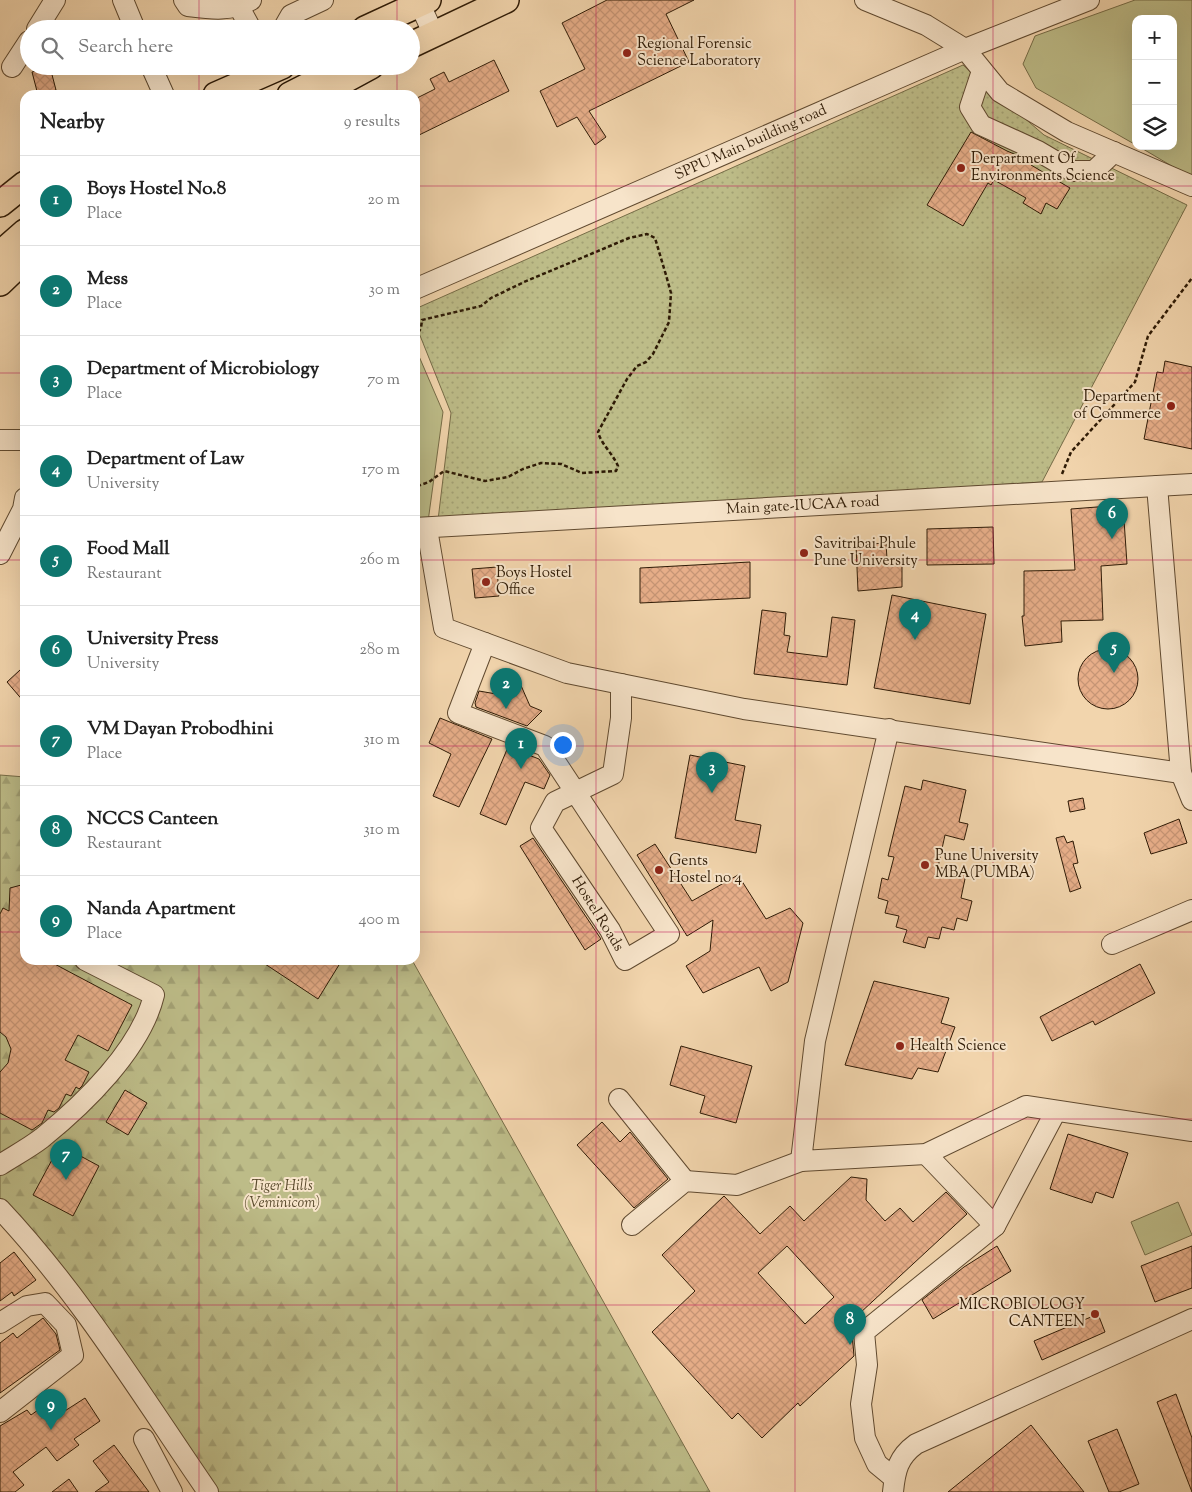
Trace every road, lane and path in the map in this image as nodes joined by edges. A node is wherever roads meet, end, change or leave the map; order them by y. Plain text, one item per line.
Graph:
1 (56, 0) edge
2 (123, 0) edge
3 (184, 0) edge
4 (323, 0) edge
5 (506, 0) edge
6 (865, 0) edge
7 (1089, 0) edge
8 (422, 1) edge
9 (245, 3) edge
10 (43, 20) edge
11 (131, 20) edge
12 (249, 20) edge
13 (288, 20) edge
14 (383, 20) edge
15 (420, 27) edge
16 (420, 40) edge
17 (965, 49) junction
18 (20, 55) edge
19 (12, 67) dead end
20 (982, 71) junction
21 (155, 75) edge
22 (262, 75) edge
23 (333, 75) edge
24 (349, 75) edge
25 (162, 90) edge
26 (227, 90) edge
27 (309, 90) edge
28 (311, 90) edge
29 (1114, 152) junction
30 (1192, 186) edge
31 (20, 188) edge
32 (0, 204) edge
33 (20, 236) edge
34 (0, 254) edge
35 (20, 264) edge
36 (1192, 278) edge
37 (0, 283) edge
38 (420, 287) edge
39 (420, 330) edge
40 (0, 440) edge
41 (20, 440) edge
42 (1192, 484) edge
43 (420, 485) edge
44 (1157, 486) junction
45 (1056, 492) junction
46 (20, 515) edge
47 (421, 529) edge
48 (0, 554) edge
49 (485, 643) junction
50 (621, 684) junction
51 (889, 729) junction
52 (1181, 773) junction
53 (576, 791) junction
54 (1192, 800) edge
55 (1192, 910) edge
56 (1112, 944) dead end
57 (95, 965) edge
58 (619, 1098) dead end
59 (1056, 1111) junction
60 (1192, 1131) edge
61 (926, 1154) junction
62 (801, 1161) junction
63 (0, 1165) edge
64 (685, 1181) junction
65 (0, 1209) edge
66 (632, 1226) dead end
67 (995, 1226) junction
68 (1192, 1319) edge
69 (0, 1323) edge
70 (0, 1412) edge
71 (144, 1439) dead end
72 (893, 1485) edge
73 (172, 1492) edge
74 (208, 1492) edge

1 - 10 street
2 - 11 street
3 - 9 street
4 - 13 street
5 - 16 main road
6 - 17 street
7 - 17 street, SPPU Main building road
8 - 14 main road
8 - 15 street
9 - 12 street
17 - 20 street
17 - 38 street, SPPU Main building road
18 - 19 street
20 - 29 street
20 - 29 street
21 - 25 street
22 - 26 main road
23 - 27 main road
24 - 28 main road
29 - 30 street
31 - 32 main road
33 - 34 main road
35 - 37 main road
36 - 45 path
39 - 43 path
40 - 41 street
42 - 44 street, Main gate-IUCAA road
44 - 45 street, Main gate-IUCAA road
44 - 52 street
45 - 47 street, Main gate-IUCAA road
46 - 48 street
47 - 49 street
49 - 50 street
49 - 53 street, Hostel Roads
50 - 51 street
50 - 53 street
51 - 52 street
51 - 62 street
52 - 54 street
53 - 53 street, Hostel Roads
55 - 56 street
57 - 63 street
58 - 64 street
59 - 60 street
59 - 61 street
59 - 67 street
61 - 62 street
61 - 67 street
62 - 64 street
64 - 66 street
65 - 74 street
67 - 72 street
68 - 72 street
69 - 70 street
71 - 73 street

